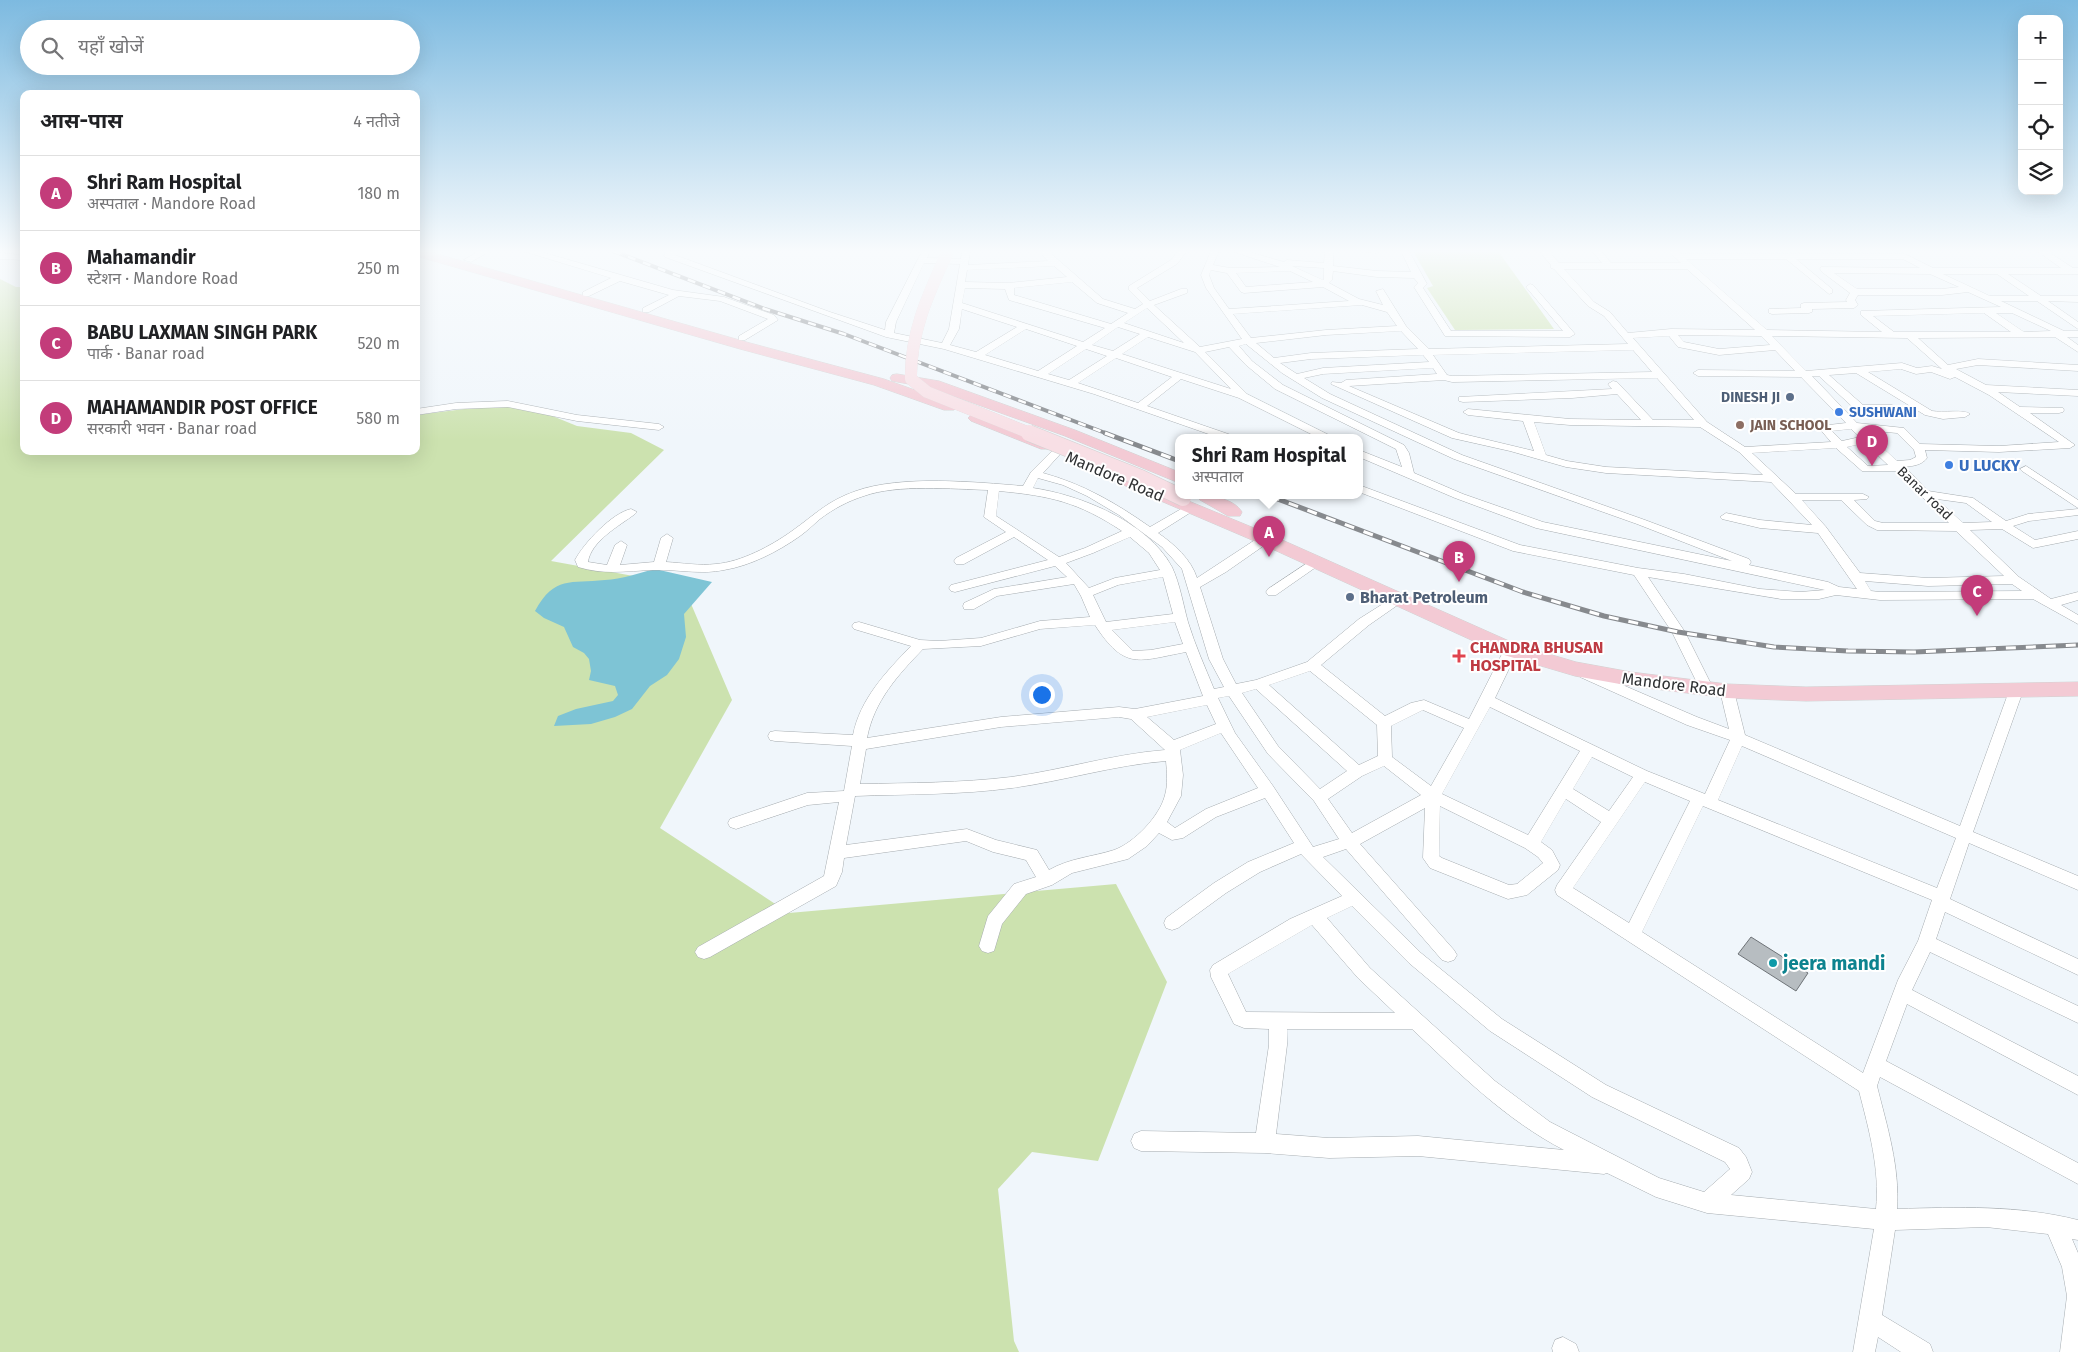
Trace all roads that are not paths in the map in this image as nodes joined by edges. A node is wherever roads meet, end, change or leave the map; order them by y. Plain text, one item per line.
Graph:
1 (637, 314) edge
2 (660, 314) edge
3 (764, 314) edge
4 (827, 314) edge
5 (895, 314) edge
6 (922, 314) edge
7 (930, 314) edge
8 (957, 314) edge
9 (987, 314) edge
10 (1071, 314) edge
11 (1133, 314) edge
12 (1159, 314) edge
13 (1230, 314) edge
14 (1393, 314) edge
15 (1435, 314) edge
16 (1553, 314) edge
17 (1607, 314) edge
18 (1743, 314) edge
19 (1865, 314) edge
20 (1991, 314) edge
21 (2020, 314) edge
22 (2061, 314) edge
23 (1024, 326) junction
24 (1115, 326) junction
25 (2078, 326) edge
26 (1403, 328) junction
27 (1671, 332) junction
28 (1763, 332) junction
29 (1148, 333) junction
30 (1484, 334) junction
31 (1891, 334) junction
32 (2021, 334) junction
33 (2060, 334) junction
34 (2078, 334) edge
35 (889, 335) junction
36 (1909, 335) junction
37 (1626, 336) junction
38 (742, 338) junction
39 (1249, 340) junction
40 (1231, 343) junction
41 (1085, 345) junction
42 (945, 346) junction
43 (1636, 348) junction
44 (1778, 348) junction
45 (2078, 349) edge
46 (1198, 350) junction
47 (1496, 351) junction
48 (1426, 352) junction
49 (1115, 355) junction
50 (976, 356) junction
51 (1271, 361) junction
52 (1436, 365) junction
53 (1946, 368) junction
54 (2078, 368) edge
55 (1858, 370) junction
56 (1820, 372) junction
57 (1698, 373) dead end
58 (1660, 374) junction
59 (1805, 374) junction
60 (1039, 375) junction
61 (1179, 376) junction
62 (1604, 376) junction
63 (1444, 377) junction
64 (1966, 377) junction
65 (1296, 378) junction
66 (1070, 384) junction
67 (1984, 388) junction
68 (1618, 391) junction
69 (2078, 393) edge
70 (1243, 396) junction
71 (1463, 399) dead end
72 (1140, 406) junction
73 (1892, 408) dead end
74 (2019, 410) junction
75 (2059, 410) dead end
76 (420, 411) edge
77 (1468, 412) dead end
78 (1965, 414) dead end
79 (1528, 419) junction
80 (1650, 423) junction
81 (1703, 424) junction
82 (1854, 426) junction
83 (659, 427) dead end
84 (1219, 434) edge
85 (1319, 434) edge
86 (1456, 436) junction
87 (1957, 438) dead end
88 (1868, 439) junction
89 (1839, 445) junction
90 (2071, 445) edge
91 (1919, 449) junction
92 (1971, 449) junction
93 (1442, 450) junction
94 (1743, 450) junction
95 (1058, 451) junction
96 (1363, 455) edge
97 (1541, 456) junction
98 (2078, 456) edge
99 (1898, 466) junction
100 (2026, 469) dead end
101 (1035, 474) junction
102 (1409, 474) junction
103 (1175, 476) edge
104 (1774, 479) junction
105 (994, 488) junction
106 (1363, 490) edge
107 (1026, 491) junction
108 (1175, 492) edge
109 (1175, 493) edge
110 (1927, 494) junction
111 (1844, 497) junction
112 (1863, 497) dead end
113 (1793, 498) junction
114 (1181, 499) edge
115 (1184, 499) edge
116 (1187, 499) edge
117 (1210, 499) edge
118 (2078, 505) edge
119 (631, 512) dead end
120 (2078, 512) edge
121 (1726, 516) dead end
122 (2004, 525) junction
123 (1960, 528) junction
124 (1822, 530) junction
125 (1130, 532) junction
126 (1151, 532) junction
127 (1013, 533) junction
128 (2078, 535) edge
129 (667, 538) dead end
130 (1265, 539) junction
131 (621, 545) dead end
132 (960, 561) dead end
133 (1056, 561) junction
134 (1315, 562) junction
135 (659, 566) junction
136 (612, 569) junction
137 (1168, 572) junction
138 (1638, 572) junction
139 (1779, 575) junction
140 (1856, 576) junction
141 (1076, 580) junction
142 (2016, 580) junction
143 (1194, 585) junction
144 (955, 588) dead end
145 (1272, 592) dead end
146 (1836, 592) junction
147 (1086, 593) junction
148 (1867, 595) junction
149 (2035, 595) junction
150 (2078, 596) edge
151 (1397, 598) junction
152 (2049, 604) junction
153 (969, 606) dead end
154 (1180, 617) junction
155 (2078, 620) edge
156 (1101, 624) junction
157 (859, 626) dead end
158 (920, 644) junction
159 (1191, 647) junction
160 (1511, 650) junction
161 (1312, 665) junction
162 (1575, 669) junction
163 (2078, 675) edge
164 (1259, 684) junction
165 (1711, 685) junction
166 (1232, 689) junction
167 (2078, 689) edge
168 (2016, 691) junction
169 (1211, 697) junction
170 (1487, 700) junction
171 (1135, 714) junction
172 (1384, 723) junction
173 (1224, 726) junction
174 (1473, 726) junction
175 (775, 736) dead end
176 (1738, 738) junction
177 (859, 743) junction
178 (1589, 749) junction
179 (1173, 751) junction
180 (1385, 759) junction
181 (1357, 772) junction
182 (1642, 774) junction
183 (1268, 790) junction
184 (1563, 790) junction
185 (849, 793) junction
186 (1433, 796) junction
187 (1319, 797) junction
188 (1704, 800) junction
189 (1611, 820) junction
190 (736, 823) dead end
191 (1158, 824) junction
192 (1964, 834) junction
193 (1349, 842) junction
194 (1531, 844) junction
195 (1307, 850) junction
196 (837, 852) junction
197 (1046, 880) junction
198 (2078, 883) edge
199 (1354, 898) junction
200 (1940, 900) junction
201 (1315, 916) junction
202 (1172, 923) dead end
203 (1632, 934) junction
204 (1926, 942) junction
205 (988, 946) dead end
206 (704, 952) dead end
207 (1448, 955) dead end
208 (2078, 967) edge
209 (1902, 993) junction
210 (2078, 1015) edge
211 (1278, 1020) junction
212 (1415, 1020) junction
213 (1875, 1065) junction
214 (1867, 1086) junction
215 (2078, 1086) edge
216 (1141, 1141) dead end
217 (1265, 1143) junction
218 (1611, 1164) junction
219 (2078, 1174) edge
220 (1707, 1203) junction
221 (1886, 1220) junction
222 (2054, 1224) junction
223 (2078, 1230) edge
224 (1870, 1320) junction
225 (1864, 1352) edge
226 (1922, 1352) edge
227 (2072, 1352) edge

1 - 95 highway, Mandore Road
2 - 38 highway, Mandore Road
3 - 38 street
4 - 35 street
5 - 35 street
6 - 109 main road, bridge
7 - 108 main road
8 - 42 street
9 - 23 street
10 - 24 street
11 - 24 street
12 - 46 street
13 - 39 street
14 - 26 street
15 - 30 street
16 - 30 street
17 - 37 street
18 - 28 street, Banar road
19 - 31 street
20 - 32 street
21 - 33 street
22 - 25 street
23 - 41 street
23 - 50 street
24 - 29 street
24 - 41 street
26 - 39 street
26 - 48 street
27 - 28 street
27 - 37 street
27 - 44 street
28 - 31 street
28 - 44 street, Banar road
29 - 46 street
29 - 49 street
30 - 47 street
31 - 36 street
32 - 33 street
32 - 36 street
33 - 34 street
33 - 45 street
35 - 42 street
36 - 53 street
37 - 43 street
38 - 103 highway, Mandore Road
39 - 40 street
39 - 51 street
40 - 46 street
40 - 102 street
41 - 49 street
41 - 60 street
42 - 50 street
43 - 47 street
43 - 58 street
44 - 59 street, Banar road
46 - 70 street
47 - 48 street
48 - 51 street
48 - 52 street
49 - 61 street
49 - 66 street
50 - 60 street
51 - 65 street
52 - 63 street
52 - 65 street
53 - 54 street
53 - 64 street
55 - 56 street
55 - 64 street
55 - 78 street
56 - 59 street
56 - 73 street
57 - 59 street
58 - 62 street
58 - 81 street
59 - 82 street, Banar road
60 - 66 street
61 - 70 street
61 - 72 street
62 - 63 street
62 - 68 street
63 - 86 street
64 - 67 street
65 - 93 street
66 - 72 street
67 - 69 street
67 - 74 street
68 - 71 street
68 - 80 street
70 - 85 street
72 - 84 street
74 - 75 street
74 - 90 street
76 - 83 street
77 - 79 street
79 - 80 street
79 - 97 street
80 - 81 street
81 - 94 street
82 - 88 street, Banar road
82 - 89 street
82 - 91 street
86 - 93 street
86 - 97 street
87 - 92 street
88 - 89 street
88 - 99 street, Banar road
89 - 94 street
89 - 99 street
90 - 92 street
90 - 98 street
91 - 92 street
91 - 99 street
93 - 139 street
94 - 104 street
95 - 101 street
95 - 114 highway, Mandore Road
96 - 102 street
97 - 104 street
99 - 110 street, Banar road
100 - 118 street
101 - 107 street
101 - 126 street
102 - 139 street
104 - 113 street
105 - 107 street
105 - 127 street
105 - 135 street
106 - 138 street
107 - 125 street
110 - 122 street
110 - 123 street, Banar road
111 - 112 street
111 - 113 street
111 - 123 street
113 - 124 street
115 - 126 street
116 - 130 highway, Mandore Road
117 - 165 highway, Mandore Road
119 - 136 street
120 - 122 street
121 - 124 street
122 - 123 street
122 - 128 street
123 - 142 street, Banar road
124 - 140 street
125 - 133 street
125 - 137 street
126 - 143 street
127 - 132 street
127 - 133 street
129 - 135 street
130 - 134 highway, Mandore Road
130 - 143 street
131 - 136 street
133 - 141 street
133 - 144 street
134 - 145 street
134 - 151 highway, Mandore Road
135 - 136 street
137 - 147 street
137 - 154 street
138 - 146 street
138 - 165 street
139 - 146 street
140 - 142 street
140 - 148 street
141 - 147 street
141 - 153 street
142 - 149 street, Banar road
143 - 166 street
146 - 148 street
147 - 156 street
148 - 149 street
149 - 152 street, Banar road
150 - 152 street
151 - 160 highway, Mandore Road
151 - 161 street
152 - 155 street, Banar road
154 - 156 street
154 - 159 street
156 - 158 street
156 - 159 street
157 - 158 street
158 - 177 street
159 - 169 street
160 - 162 highway, Mandore Road
160 - 170 street
161 - 164 street
161 - 172 street
162 - 165 highway, Mandore Road
162 - 176 street
163 - 165 highway, Mandore Road
164 - 166 street
164 - 181 street
165 - 168 highway, Mandore Road
165 - 176 street
166 - 169 street
166 - 187 street
167 - 168 highway, Mandore Road
168 - 192 street
169 - 171 street
169 - 173 street
170 - 174 street
170 - 178 street
171 - 177 street
171 - 179 street
172 - 174 street
172 - 180 street
173 - 179 street
173 - 183 street
174 - 186 street
175 - 177 street
176 - 188 street
176 - 192 street
177 - 185 street
178 - 182 street
178 - 184 street
179 - 185 street
179 - 191 street
180 - 181 street
180 - 186 street
181 - 187 street
182 - 188 street
182 - 189 street
183 - 191 street
183 - 195 street
184 - 189 street
184 - 194 street
185 - 190 street
185 - 196 street
186 - 193 street
186 - 194 street
186 - 194 street
187 - 193 street
188 - 200 street
188 - 203 street
189 - 203 street
191 - 197 street
192 - 198 street
192 - 200 street
193 - 195 street
193 - 207 street
195 - 199 street
195 - 202 street
196 - 197 street
196 - 206 street
197 - 205 street
199 - 201 street
199 - 220 street
200 - 204 street
200 - 208 street
201 - 211 street
201 - 212 street
203 - 214 street
204 - 209 street
204 - 210 street
209 - 213 street
209 - 215 street
211 - 212 street
211 - 217 street
212 - 218 street
213 - 214 street
213 - 219 street
214 - 221 street
216 - 217 street
217 - 218 street
218 - 220 street
220 - 221 street
221 - 222 street
221 - 224 street
222 - 223 street
222 - 227 street
224 - 225 street
224 - 226 street

